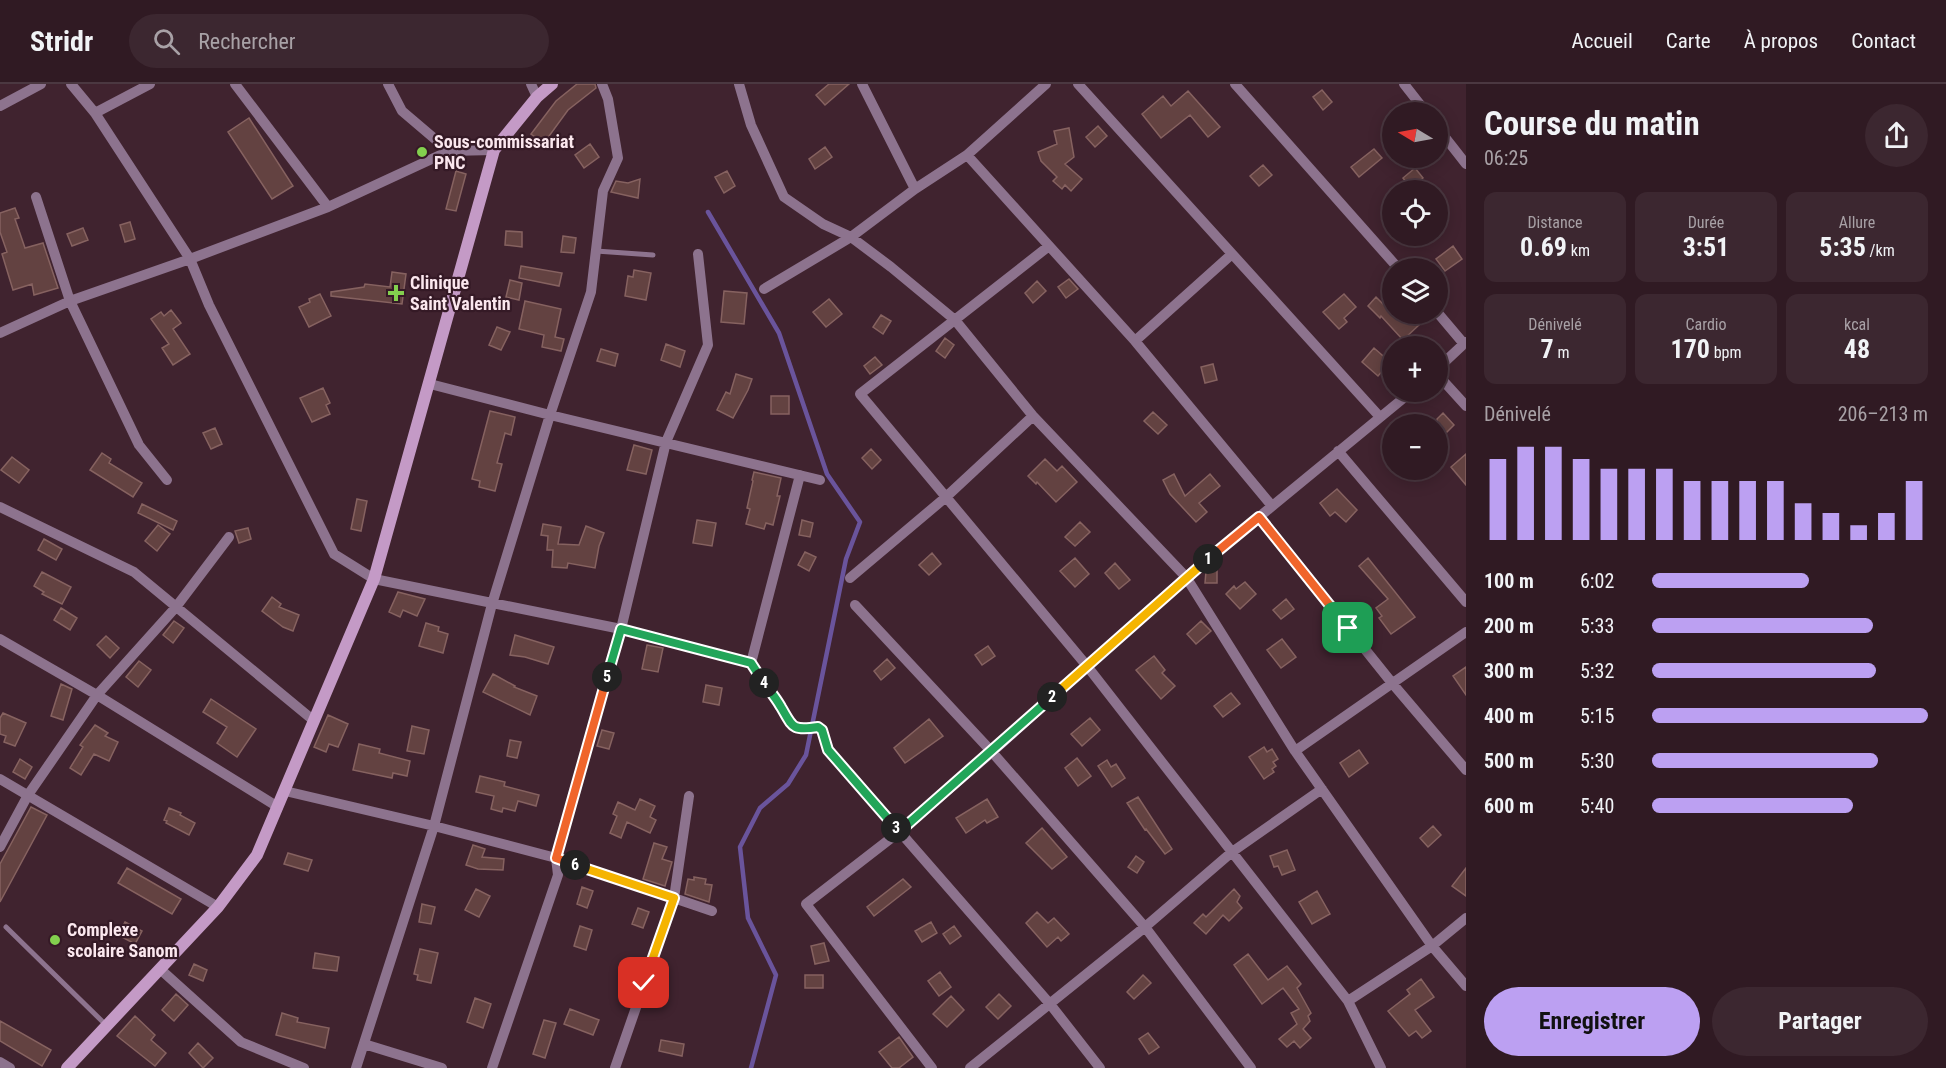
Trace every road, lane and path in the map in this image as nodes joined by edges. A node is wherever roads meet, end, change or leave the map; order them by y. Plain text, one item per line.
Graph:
1 (41, 84) edge
2 (71, 84) edge
3 (150, 84) edge
4 (235, 84) edge
5 (388, 84) edge
6 (531, 84) edge
7 (552, 84) edge
8 (602, 84) edge
9 (739, 84) edge
10 (862, 84) edge
11 (1046, 84) edge
12 (1078, 84) edge
13 (1235, 84) edge
14 (1252, 84) edge
15 (1404, 84) edge
16 (1243, 93) junction
17 (537, 97) junction
18 (1418, 102) edge
19 (0, 106) edge
20 (95, 113) junction
21 (1448, 141) edge
22 (494, 150) junction
23 (448, 151) junction
24 (966, 155) junction
25 (1466, 164) edge
26 (915, 189) junction
27 (36, 197) dead end
28 (328, 207) junction
29 (851, 237) junction
30 (1049, 246) junction
31 (596, 251) junction
32 (698, 254) dead end
33 (1232, 254) junction
34 (652, 255) dead end
35 (1389, 258) edge
36 (190, 259) junction
37 (764, 289) dead end
38 (70, 301) junction
39 (955, 320) junction
40 (1448, 324) edge
41 (0, 333) edge
42 (1135, 341) junction
43 (1465, 343) edge
44 (1448, 359) edge
45 (430, 384) junction
46 (1448, 386) edge
47 (1399, 402) edge
48 (1466, 406) edge
49 (550, 415) junction
50 (1034, 416) junction
51 (1380, 417) junction
52 (666, 442) junction
53 (1338, 451) junction
54 (800, 475) junction
55 (167, 480) dead end
56 (820, 480) dead end
57 (946, 497) junction
58 (1272, 506) junction
59 (0, 507) edge
60 (1259, 517) junction
61 (230, 537) dead end
62 (1186, 577) junction
63 (850, 578) dead end
64 (374, 579) junction
65 (1466, 602) edge
66 (492, 604) junction
67 (855, 605) dead end
68 (176, 607) junction
69 (621, 629) junction
70 (1466, 632) edge
71 (0, 639) edge
72 (751, 663) junction
73 (1087, 666) junction
74 (1392, 683) junction
75 (98, 695) junction
76 (313, 720) junction
77 (1295, 751) junction
78 (992, 752) junction
79 (839, 762) joint
80 (1466, 770) edge
81 (0, 779) edge
82 (1322, 789) junction
83 (285, 791) junction
84 (28, 795) junction
85 (689, 795) dead end
86 (278, 807) junction
87 (434, 826) junction
88 (899, 832) junction
89 (0, 847) edge
90 (1232, 852) junction
91 (556, 858) junction
92 (674, 898) junction
93 (218, 907) junction
94 (711, 911) dead end
95 (1466, 918) edge
96 (6, 927) dead end
97 (1145, 927) junction
98 (1431, 946) junction
99 (160, 969) junction
100 (1466, 986) edge
101 (1348, 1001) junction
102 (1050, 1004) junction
103 (108, 1026) junction
104 (364, 1044) junction
105 (0, 1062) edge
106 (10, 1068) edge
107 (67, 1068) edge
108 (304, 1068) edge
109 (356, 1068) edge
110 (442, 1068) edge
111 (492, 1068) edge
112 (615, 1068) edge
113 (932, 1068) edge
114 (970, 1068) edge
115 (1101, 1068) edge
116 (1251, 1068) edge
117 (1382, 1068) edge

1 - 19 street
2 - 20 street
3 - 20 street
4 - 28 street
5 - 23 street
6 - 17 street
7 - 17 street
8 - 31 street
9 - 29 street
10 - 26 street
11 - 24 street
12 - 33 street
13 - 16 street
14 - 16 street
15 - 18 street
16 - 35 street
17 - 22 street
20 - 36 street
21 - 25 street
22 - 23 street
22 - 45 street
23 - 28 street
24 - 26 street
24 - 30 street
26 - 29 street
27 - 38 street
28 - 36 street
29 - 37 street
29 - 39 street
30 - 39 street
30 - 42 street
31 - 34 lane
31 - 49 street
32 - 52 street
33 - 42 street
33 - 51 street
36 - 38 street
36 - 64 street
38 - 41 street
38 - 55 street
39 - 50 street
39 - 57 street
40 - 43 street
42 - 58 street
43 - 44 street
45 - 49 street
45 - 64 street
46 - 48 street
47 - 51 street
49 - 52 street
49 - 66 street
50 - 57 street
50 - 62 street
51 - 53 street
52 - 54 street
52 - 69 street
53 - 58 street
53 - 65 street
54 - 56 street
54 - 72 street
57 - 63 street
57 - 73 street
58 - 60 street
59 - 68 street
60 - 62 street
60 - 74 street
61 - 68 street
62 - 73 street
62 - 77 street
64 - 66 street
64 - 76 street
66 - 69 street
66 - 87 street
67 - 78 street
68 - 75 street
68 - 76 street
69 - 72 street
69 - 91 street
70 - 74 street
71 - 75 street
72 - 79 path
73 - 78 street
73 - 90 street
74 - 77 street
74 - 80 street
75 - 84 street
75 - 86 street
76 - 83 street
77 - 82 street
78 - 88 street
78 - 97 street
79 - 88 street
81 - 84 street
82 - 90 street
82 - 98 street
83 - 86 street
83 - 87 street
84 - 89 street
84 - 93 street
85 - 92 street
86 - 93 street
87 - 91 street
87 - 104 street
88 - 102 street
88 - 113 street
90 - 97 street
90 - 101 street
91 - 92 street
91 - 111 street
92 - 94 street
92 - 112 street
93 - 99 street
95 - 98 street
96 - 103 lane
97 - 102 street
97 - 116 street
98 - 100 street
98 - 101 street
99 - 103 street
99 - 108 street
101 - 117 street
102 - 114 street
102 - 115 street
103 - 107 street
104 - 109 street
104 - 110 street
105 - 106 street

